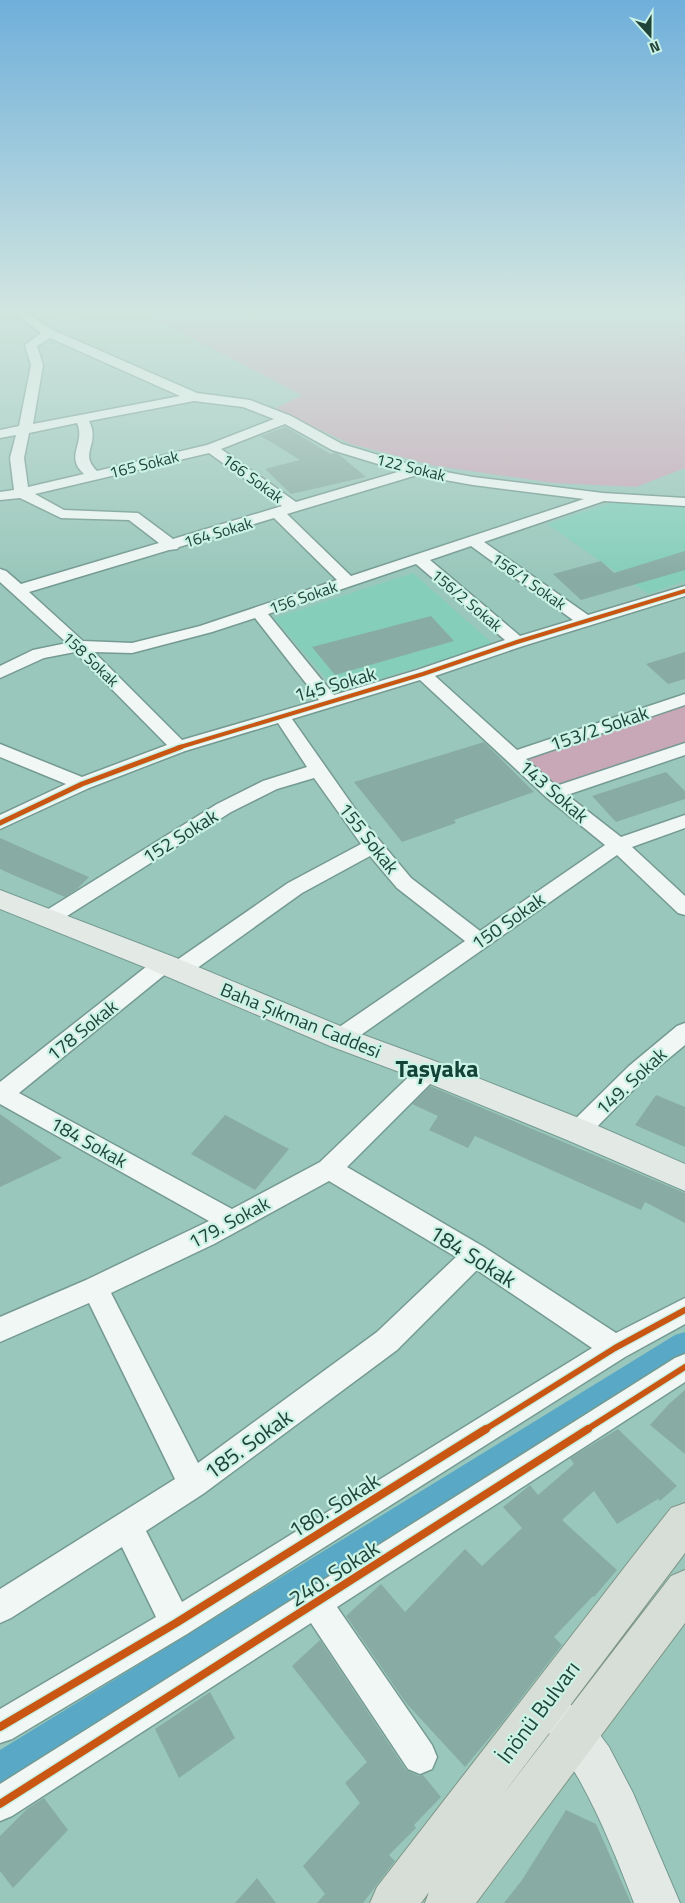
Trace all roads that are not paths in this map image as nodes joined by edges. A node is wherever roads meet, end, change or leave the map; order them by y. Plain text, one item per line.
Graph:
1 (30, 399) edge
2 (184, 399) edge
3 (210, 399) edge
4 (81, 418) junction
5 (286, 419) junction
6 (24, 431) junction
7 (0, 434) edge
8 (211, 448) junction
9 (416, 471) junction
10 (95, 476) junction
11 (22, 493) junction
12 (0, 496) edge
13 (603, 498) junction
14 (685, 502) edge
15 (294, 508) junction
16 (277, 514) junction
17 (473, 541) junction
18 (172, 546) junction
19 (418, 558) junction
20 (0, 574) edge
21 (348, 582) junction
22 (20, 590) junction
23 (685, 591) edge
24 (259, 613) junction
25 (585, 621) junction
26 (517, 642) junction
27 (79, 646) junction
28 (0, 673) edge
29 (423, 674) junction
30 (685, 699) edge
31 (330, 702) junction
32 (281, 715) junction
33 (179, 747) junction
34 (685, 749) edge
35 (0, 750) edge
36 (513, 757) junction
37 (319, 770) junction
38 (82, 784) junction
39 (553, 793) junction
40 (685, 821) edge
41 (0, 823) edge
42 (373, 846) junction
43 (618, 846) junction
44 (0, 899) edge
45 (685, 908) edge
46 (49, 918) junction
47 (479, 941) junction
48 (171, 967) junction
49 (685, 1032) edge
50 (340, 1038) junction
51 (429, 1071) junction
52 (1, 1094) edge
53 (578, 1132) junction
54 (328, 1169) junction
55 (685, 1178) edge
56 (231, 1221) junction
57 (475, 1255) junction
58 (95, 1288) junction
59 (685, 1310) edge
60 (0, 1330) edge
61 (615, 1348) junction
62 (685, 1367) edge
63 (193, 1484) junction
64 (685, 1522) edge
65 (127, 1526) junction
66 (685, 1590) edge
67 (316, 1604) junction
68 (0, 1607) edge
69 (176, 1623) junction
70 (546, 1703) junction
71 (0, 1727) edge
72 (576, 1735) junction
73 (420, 1756) dead end
74 (0, 1804) edge
75 (393, 1903) edge
76 (448, 1903) edge
77 (657, 1903) edge

1 - 6 street
2 - 4 street, 122 Sokak
3 - 5 street, 122 Sokak
4 - 6 street, 122 Sokak
4 - 10 street
5 - 8 street, 165 Sokak
5 - 9 street, 122 Sokak
6 - 7 street, 122 Sokak
6 - 11 street
8 - 10 street, 165 Sokak
8 - 15 street, 166 Sokak
9 - 13 street, 122 Sokak
9 - 15 street, 164 Sokak
10 - 11 street, 165 Sokak
11 - 12 street, 165 Sokak
11 - 18 street
13 - 14 street, 122 Sokak
13 - 17 street, 156 Sokak
15 - 16 street, 164 Sokak
16 - 18 street, 164 Sokak
16 - 21 street
17 - 19 street, 156 Sokak
17 - 25 street, 156/1 Sokak
18 - 22 street, 164 Sokak
19 - 21 street, 156 Sokak
19 - 26 street, 156/2 Sokak
20 - 22 street, 158 Sokak
21 - 24 street, 156 Sokak
22 - 27 street, 158 Sokak
23 - 25 street, 145 Sokak
24 - 27 street, 156 Sokak
24 - 31 street
25 - 26 street, 145 Sokak
26 - 29 street, 145 Sokak
27 - 28 street, 156 Sokak
27 - 33 street, 158 Sokak
29 - 31 street, 145 Sokak
29 - 36 street, 143 Sokak
30 - 36 street, 153/2 Sokak
31 - 32 street, 145 Sokak
32 - 33 street, 145 Sokak
32 - 37 street, 155 Sokak
33 - 38 street, 145 Sokak
34 - 39 street
35 - 38 street
36 - 39 street, 143 Sokak
37 - 42 street, 155 Sokak
37 - 46 street, 152 Sokak
38 - 41 street, 145 Sokak
39 - 43 street, 143 Sokak
40 - 43 street, 150 Sokak
42 - 47 street, 155 Sokak
42 - 48 street, 178 Sokak
43 - 45 street, 143 Sokak
43 - 47 street, 150 Sokak
44 - 46 main road, Baha Şıkman Caddesi
46 - 48 main road, Baha Şıkman Caddesi
47 - 50 street, 150 Sokak
48 - 50 main road, Baha Şıkman Caddesi
48 - 52 street, 178 Sokak
49 - 53 street, 149. Sokak
50 - 51 main road, Baha Şıkman Caddesi
51 - 53 main road, Baha Şıkman Caddesi
51 - 54 street, 179. Sokak
52 - 56 street, 184 Sokak
53 - 55 main road, Baha Şıkman Caddesi
54 - 56 street, 179. Sokak
54 - 57 street, 184 Sokak
56 - 58 street, 179. Sokak
57 - 61 street, 184 Sokak
57 - 63 street, 185. Sokak
58 - 60 street, 179. Sokak
58 - 63 street
59 - 61 street, 180. Sokak
61 - 69 street, 180. Sokak
62 - 67 street, 240. Sokak
63 - 65 street, 185. Sokak
64 - 70 main road, İnönü Bulvarı
65 - 68 street, 185. Sokak
65 - 69 street
66 - 72 main road
67 - 73 street
67 - 74 street, 240. Sokak
69 - 71 street, 180. Sokak
70 - 72 main road
70 - 75 main road, İnönü Bulvarı
72 - 76 main road
72 - 77 main road

